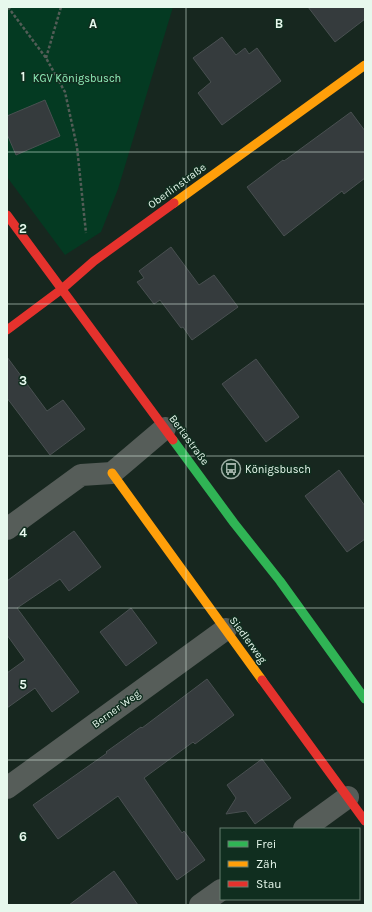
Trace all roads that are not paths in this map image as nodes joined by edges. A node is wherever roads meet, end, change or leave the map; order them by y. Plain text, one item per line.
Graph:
1 (365, 65) edge
2 (7, 215) edge
3 (62, 288) junction
4 (7, 330) edge
5 (165, 428) junction
6 (112, 473) junction
7 (7, 529) edge
8 (226, 629) junction
9 (365, 699) edge
10 (7, 788) edge
11 (348, 797) junction
12 (365, 821) edge
13 (305, 828) edge
14 (220, 891) edge
15 (200, 905) edge

1 - 3 street, Oberlinstraße
2 - 3 street, Bertastraße
3 - 4 street, Oberlinstraße
3 - 5 street, Bertastraße
5 - 6 street
5 - 9 street, Bertastraße
6 - 7 street
6 - 8 street, Siedlerweg
8 - 10 street, Berner Weg
8 - 11 street, Siedlerweg
11 - 12 street, Siedlerweg
11 - 13 street
14 - 15 street

